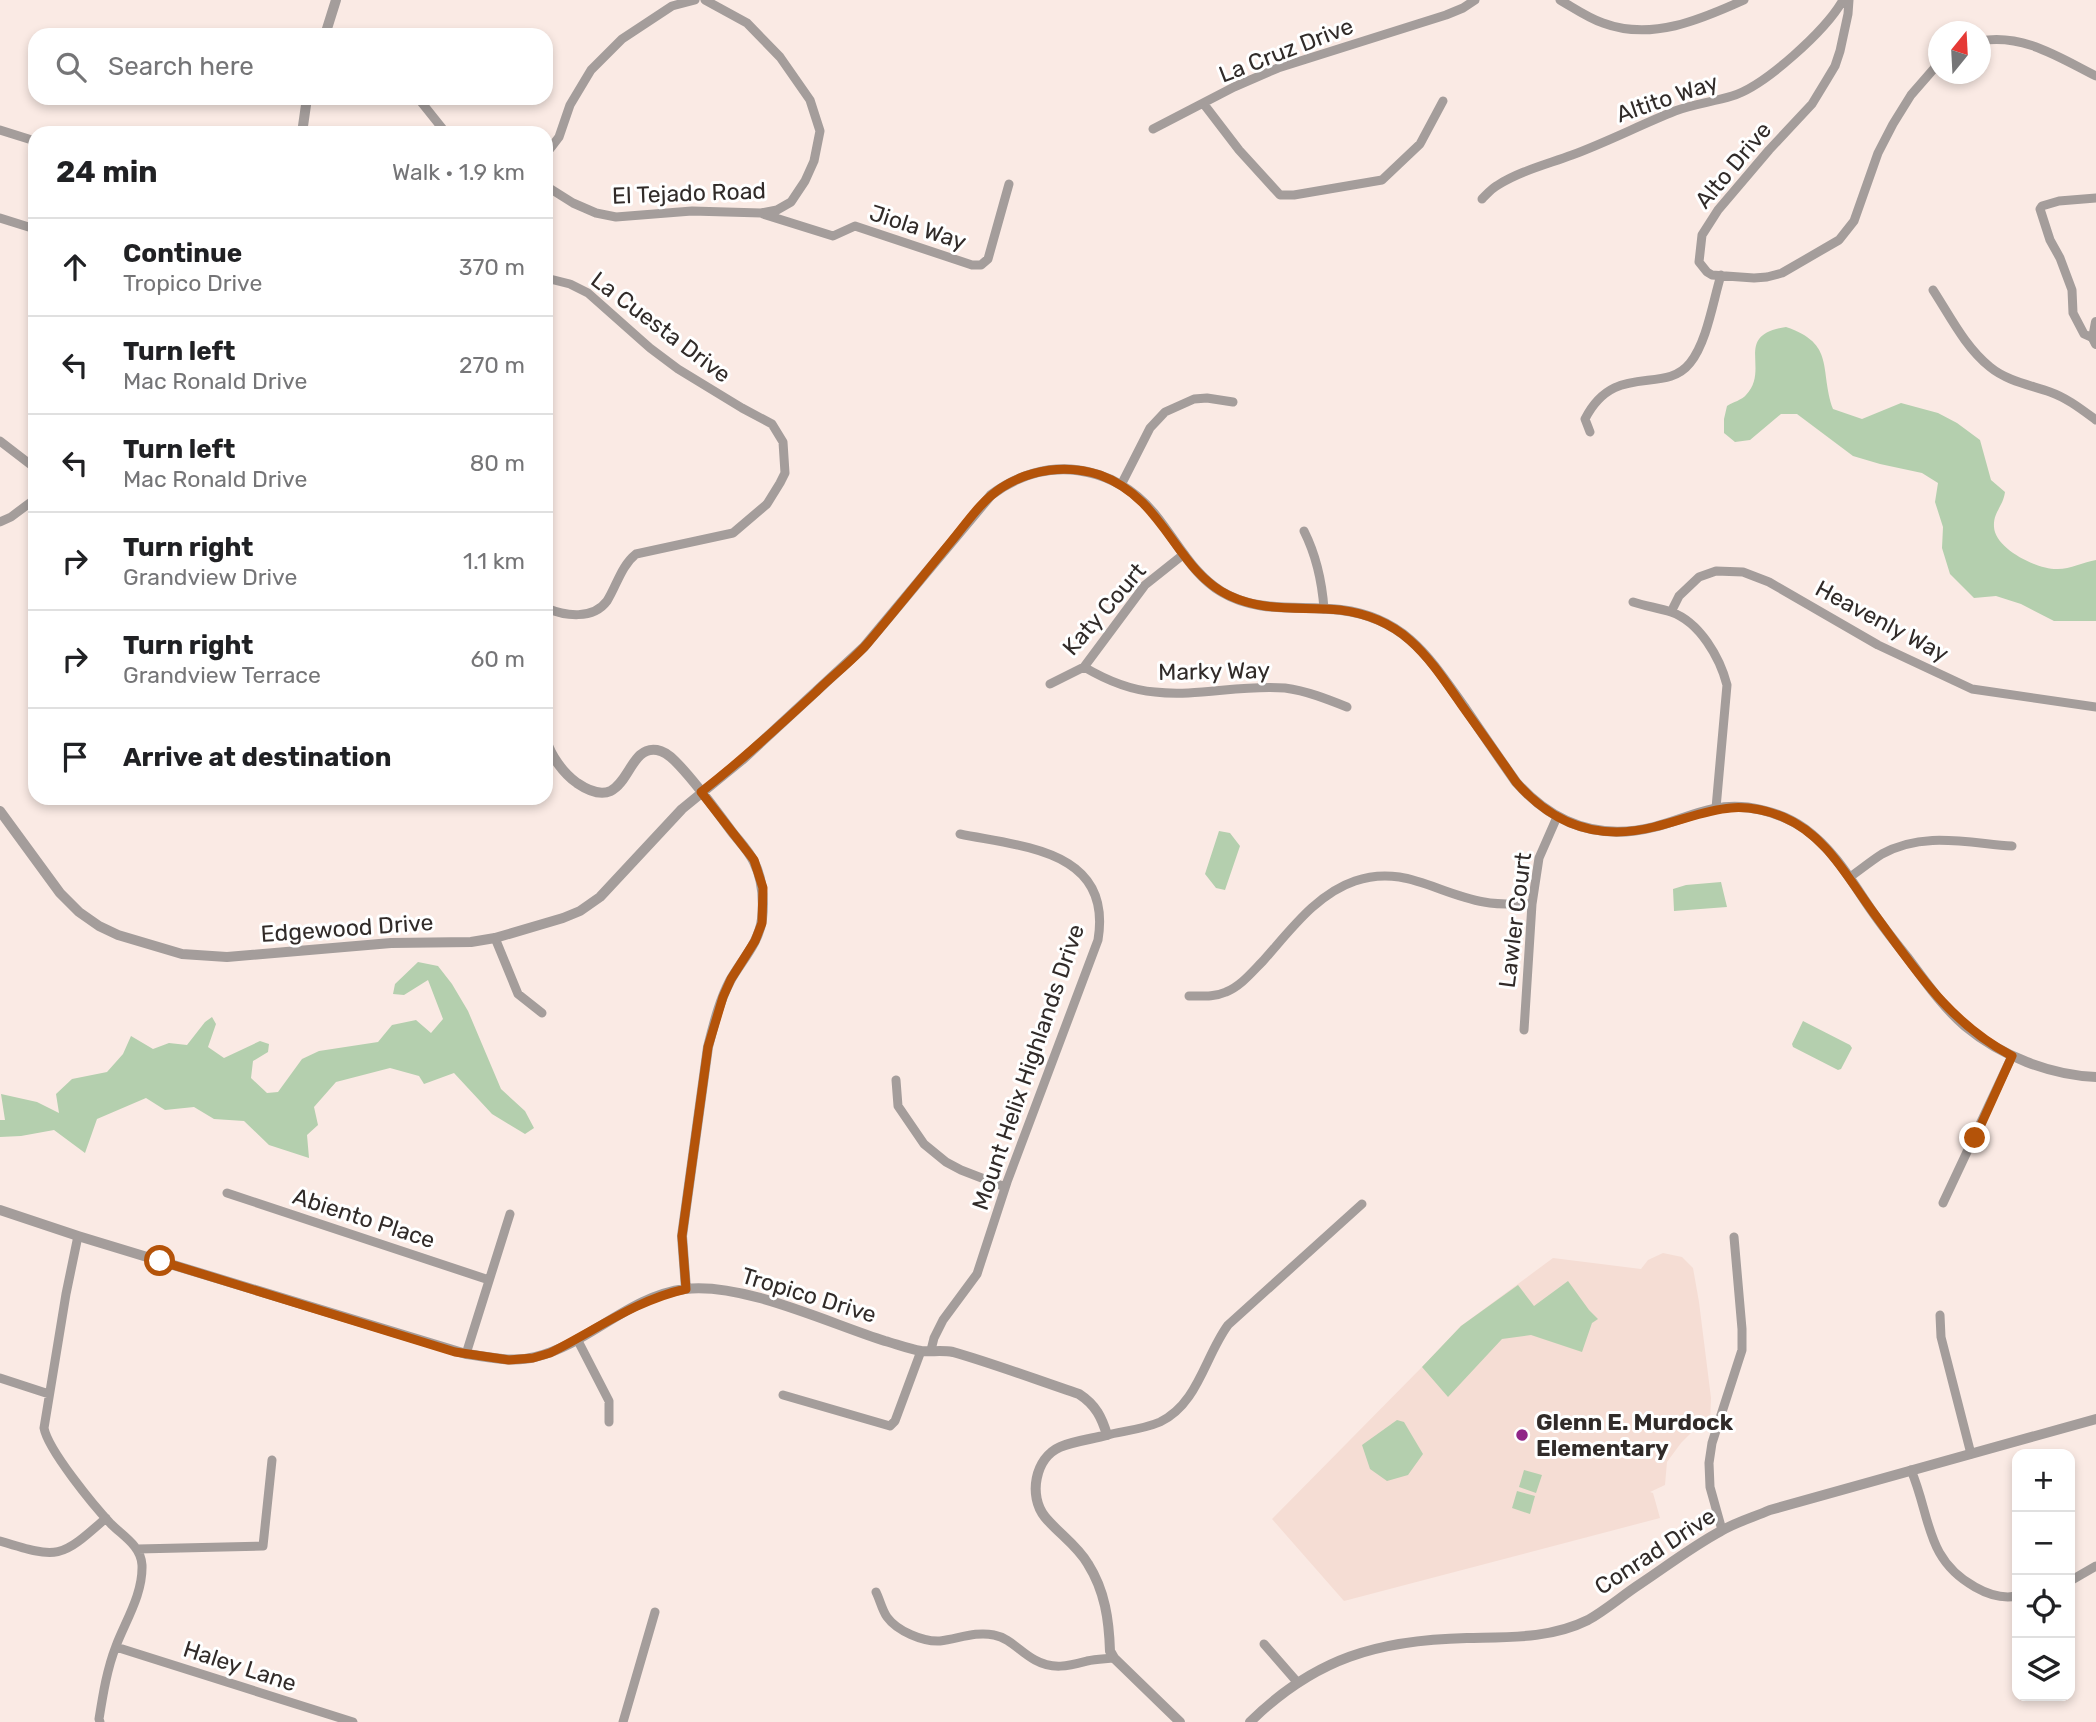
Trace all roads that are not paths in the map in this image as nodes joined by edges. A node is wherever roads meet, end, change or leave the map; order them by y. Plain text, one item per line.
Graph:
1 (336, 0) edge
2 (695, 0) edge
3 (705, 0) edge
4 (1475, 0) edge
5 (1560, 0) edge
6 (1744, 0) edge
7 (1843, 0) edge
8 (1849, 0) edge
9 (327, 28) edge
10 (1991, 40) edge
11 (1928, 75) edge
12 (2096, 76) edge
13 (1443, 101) dead end
14 (1203, 103) junction
15 (306, 105) edge
16 (424, 105) edge
17 (303, 126) edge
18 (440, 126) edge
19 (1153, 129) dead end
20 (0, 130) edge
21 (28, 139) edge
22 (553, 145) edge
23 (1009, 184) dead end
24 (553, 190) edge
25 (2096, 198) edge
26 (1482, 200) dead end
27 (761, 213) junction
28 (0, 218) edge
29 (28, 227) edge
30 (1721, 275) junction
31 (553, 280) edge
32 (1933, 290) dead end
33 (2096, 322) edge
34 (2095, 341) edge
35 (1233, 402) dead end
36 (2096, 419) edge
37 (1590, 432) dead end
38 (0, 441) edge
39 (28, 463) edge
40 (1121, 485) junction
41 (28, 504) edge
42 (0, 522) edge
43 (1304, 531) dead end
44 (1184, 554) junction
45 (1633, 602) dead end
46 (1324, 609) junction
47 (553, 611) edge
48 (1671, 612) junction
49 (1084, 667) junction
50 (1050, 684) dead end
51 (1347, 707) dead end
52 (2096, 707) edge
53 (553, 756) edge
54 (701, 792) junction
55 (1716, 808) junction
56 (0, 811) edge
57 (1557, 817) junction
58 (960, 834) dead end
59 (2012, 846) dead end
60 (1850, 877) junction
61 (1532, 904) junction
62 (495, 937) junction
63 (1189, 996) dead end
64 (541, 1013) dead end
65 (1524, 1030) dead end
66 (2012, 1056) junction
67 (2096, 1077) edge
68 (896, 1080) dead end
69 (1005, 1187) junction
70 (227, 1193) dead end
71 (1943, 1203) dead end
72 (1362, 1204) dead end
73 (0, 1210) edge
74 (510, 1214) dead end
75 (78, 1236) junction
76 (1734, 1237) dead end
77 (489, 1280) junction
78 (686, 1289) junction
79 (1940, 1315) dead end
80 (577, 1339) junction
81 (926, 1351) junction
82 (467, 1354) junction
83 (0, 1378) edge
84 (49, 1394) junction
85 (783, 1395) dead end
86 (2096, 1419) edge
87 (609, 1422) dead end
88 (1107, 1436) junction
89 (1970, 1454) junction
90 (272, 1460) dead end
91 (1911, 1470) junction
92 (106, 1518) junction
93 (1722, 1530) junction
94 (0, 1541) edge
95 (138, 1549) junction
96 (2096, 1566) edge
97 (2075, 1578) edge
98 (876, 1592) dead end
99 (2012, 1596) edge
100 (655, 1612) dead end
101 (1264, 1644) dead end
102 (116, 1647) junction
103 (1114, 1658) junction
104 (1298, 1683) junction
105 (100, 1722) edge
106 (353, 1722) edge
107 (624, 1722) edge
108 (1180, 1722) edge
109 (1250, 1722) edge

1 - 9 street
2 - 22 street
3 - 27 street, El Tejado Road
4 - 14 street, La Cruz Drive
5 - 6 street
7 - 26 street, Altito Way
8 - 30 street, Alto Drive
10 - 12 street
11 - 30 street
13 - 14 street
14 - 19 street, La Cruz Drive
15 - 17 street
16 - 18 street
20 - 21 street
23 - 27 street, Jiola Way
24 - 27 street, El Tejado Road
25 - 34 street
28 - 29 street
30 - 37 street
31 - 47 street, La Cuesta Drive
32 - 36 street
33 - 34 street
35 - 40 street
38 - 39 street
40 - 44 street, Edgewood Drive
40 - 54 street, Edgewood Drive
41 - 42 street
43 - 46 street
44 - 46 street, Edgewood Drive
44 - 49 street, Katy Court
45 - 48 street
46 - 57 street, Edgewood Drive
48 - 52 street, Heavenly Way
48 - 55 street
49 - 50 street, Katy Court
49 - 51 street, Marky Way
53 - 54 street
54 - 62 street, Edgewood Drive
54 - 78 street
55 - 57 street, Edgewood Drive
55 - 60 street, Edgewood Drive
56 - 62 street, Edgewood Drive
57 - 61 street, Lawler Court
58 - 69 street, Mount Helix Highlands Drive
59 - 60 street
60 - 66 street, Edgewood Drive
61 - 63 street
61 - 65 street, Lawler Court
62 - 64 street
66 - 67 street, Edgewood Drive
66 - 71 street
68 - 69 street
69 - 81 street, Mount Helix Highlands Drive
70 - 77 street, Abiento Place
72 - 88 street
73 - 75 street, Tropico Drive
74 - 77 street
75 - 82 street, Tropico Drive
75 - 84 street
76 - 93 street
77 - 82 street
78 - 80 street, Tropico Drive
78 - 81 street, Tropico Drive
79 - 89 street
80 - 82 street, Tropico Drive
80 - 87 street
81 - 85 street, Mount Helix Highlands Drive
81 - 88 street, Tropico Drive
83 - 84 street
84 - 92 street
86 - 89 street, Conrad Drive
88 - 103 street
89 - 91 street, Conrad Drive
90 - 95 street
91 - 93 street, Conrad Drive
91 - 99 street
92 - 94 street
92 - 95 street
93 - 104 street, Conrad Drive
95 - 102 street
96 - 97 street
98 - 103 street
100 - 107 street
101 - 104 street
102 - 105 street
102 - 106 street, Haley Lane
103 - 108 street
104 - 109 street, Conrad Drive

